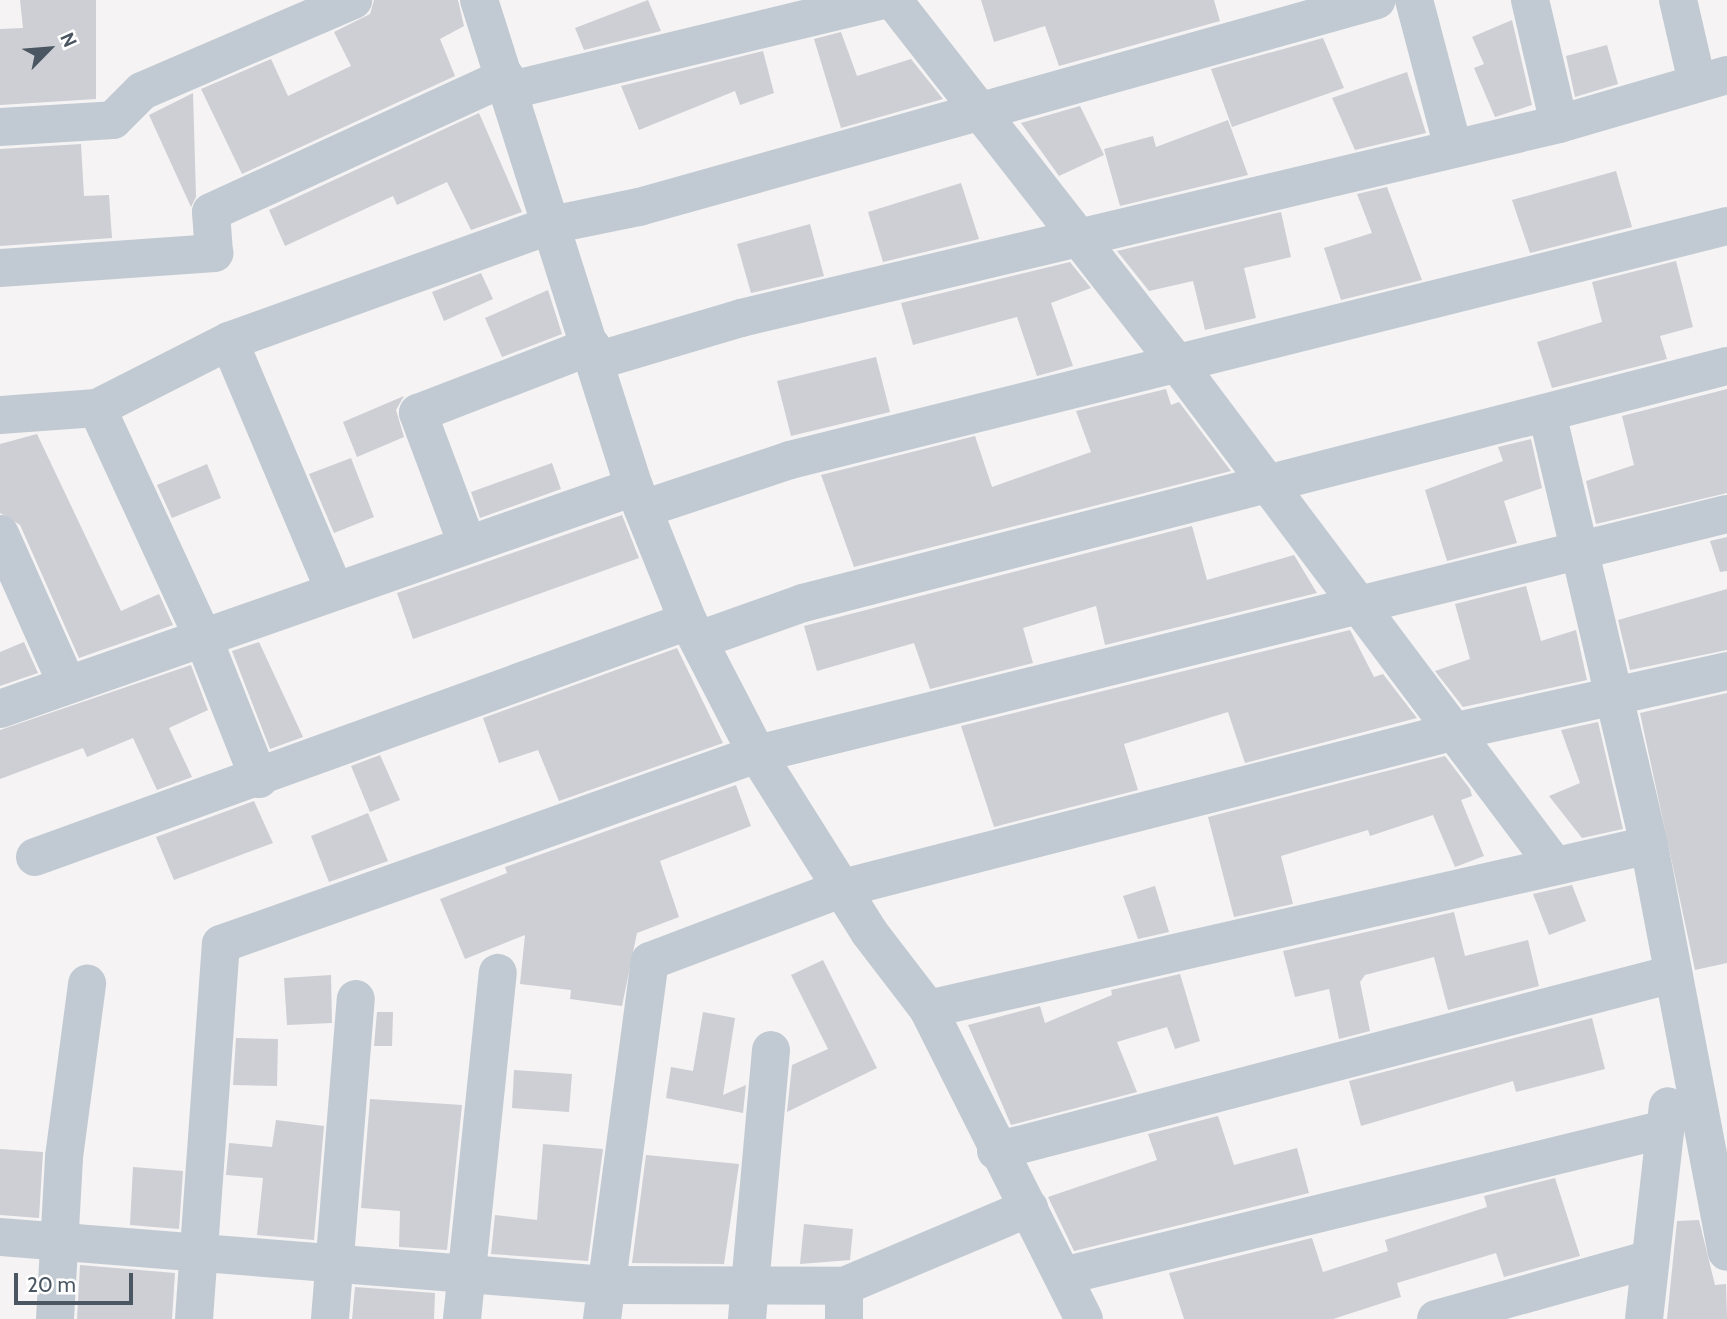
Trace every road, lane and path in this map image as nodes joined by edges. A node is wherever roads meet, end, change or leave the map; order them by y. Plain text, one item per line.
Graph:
1 (353, 0) edge
2 (480, 0) edge
3 (882, 0) edge
4 (893, 0) edge
5 (1377, 0) edge
6 (1414, 0) edge
7 (1530, 0) edge
8 (1678, 0) edge
9 (1712, 78) edge
10 (509, 84) junction
11 (978, 109) junction
12 (1559, 124) junction
13 (0, 127) edge
14 (1453, 148) junction
15 (551, 225) junction
16 (1727, 226) edge
17 (1078, 236) junction
18 (0, 268) edge
19 (229, 341) junction
20 (594, 354) junction
21 (1177, 363) junction
22 (1727, 366) edge
23 (97, 408) junction
24 (1546, 413) junction
25 (0, 415) edge
26 (1267, 484) junction
27 (638, 498) junction
28 (1727, 514) edge
29 (0, 534) edge
30 (467, 544) junction
31 (1584, 553) junction
32 (334, 590) junction
33 (1358, 608) junction
34 (693, 630) junction
35 (202, 635) junction
36 (1727, 671) edge
37 (66, 682) junction
38 (1610, 695) junction
39 (0, 709) edge
40 (1451, 732) junction
41 (757, 754) junction
42 (258, 779) junction
43 (1649, 845) junction
44 (35, 857) dead end
45 (1555, 866) junction
46 (843, 888) junction
47 (498, 973) dead end
48 (1673, 974) junction
49 (87, 984) dead end
50 (356, 999) dead end
51 (928, 1009) junction
52 (1679, 1028) junction
53 (771, 1050) dead end
54 (1665, 1129) junction
55 (996, 1151) junction
56 (1029, 1208) junction
57 (0, 1237) edge
58 (60, 1239) junction
59 (1727, 1252) edge
60 (197, 1255) junction
61 (1647, 1260) junction
62 (333, 1265) junction
63 (467, 1271) junction
64 (1063, 1276) junction
65 (604, 1302) edge
66 (844, 1303) edge
67 (749, 1304) edge
68 (55, 1319) edge
69 (194, 1319) edge
70 (330, 1319) edge
71 (462, 1319) edge
72 (1084, 1319) edge
73 (1436, 1319) edge
74 (1644, 1319) edge

1 - 13 street
2 - 10 street
3 - 10 street
4 - 11 street
5 - 11 street
6 - 14 street
7 - 12 street
8 - 9 street
9 - 12 street
10 - 15 street
10 - 18 street
11 - 15 street
11 - 17 street
12 - 14 street
14 - 17 street
15 - 19 street
15 - 20 street
16 - 21 street
17 - 20 street
17 - 21 street
19 - 23 street
19 - 32 street
20 - 27 street
20 - 30 street
21 - 26 street
21 - 27 street
22 - 24 street
23 - 25 street
23 - 35 street
24 - 26 street
24 - 31 street
26 - 33 street
26 - 34 street
27 - 30 street
27 - 34 street
28 - 31 street
29 - 37 street
30 - 32 street
31 - 33 street
31 - 38 street
32 - 35 street
33 - 40 street
33 - 41 street
34 - 41 street
34 - 42 street
35 - 37 street
35 - 42 street
36 - 38 street
37 - 39 street
38 - 40 street
38 - 43 street
40 - 45 street
40 - 46 street
41 - 46 street
41 - 60 street
42 - 44 street
43 - 45 street
43 - 48 street
45 - 51 street
46 - 51 street
46 - 65 street
47 - 63 street
48 - 52 street
48 - 55 street
49 - 58 street
50 - 62 street
51 - 55 street
52 - 54 street
52 - 59 street
53 - 67 street
54 - 61 street
54 - 64 street
55 - 56 street
56 - 64 street
56 - 66 street
57 - 58 street
58 - 60 street
58 - 68 street
60 - 62 street
60 - 69 street
61 - 73 street
61 - 74 street
62 - 63 street
62 - 70 street
63 - 65 street
63 - 71 street
64 - 72 street
65 - 67 street
66 - 67 street

